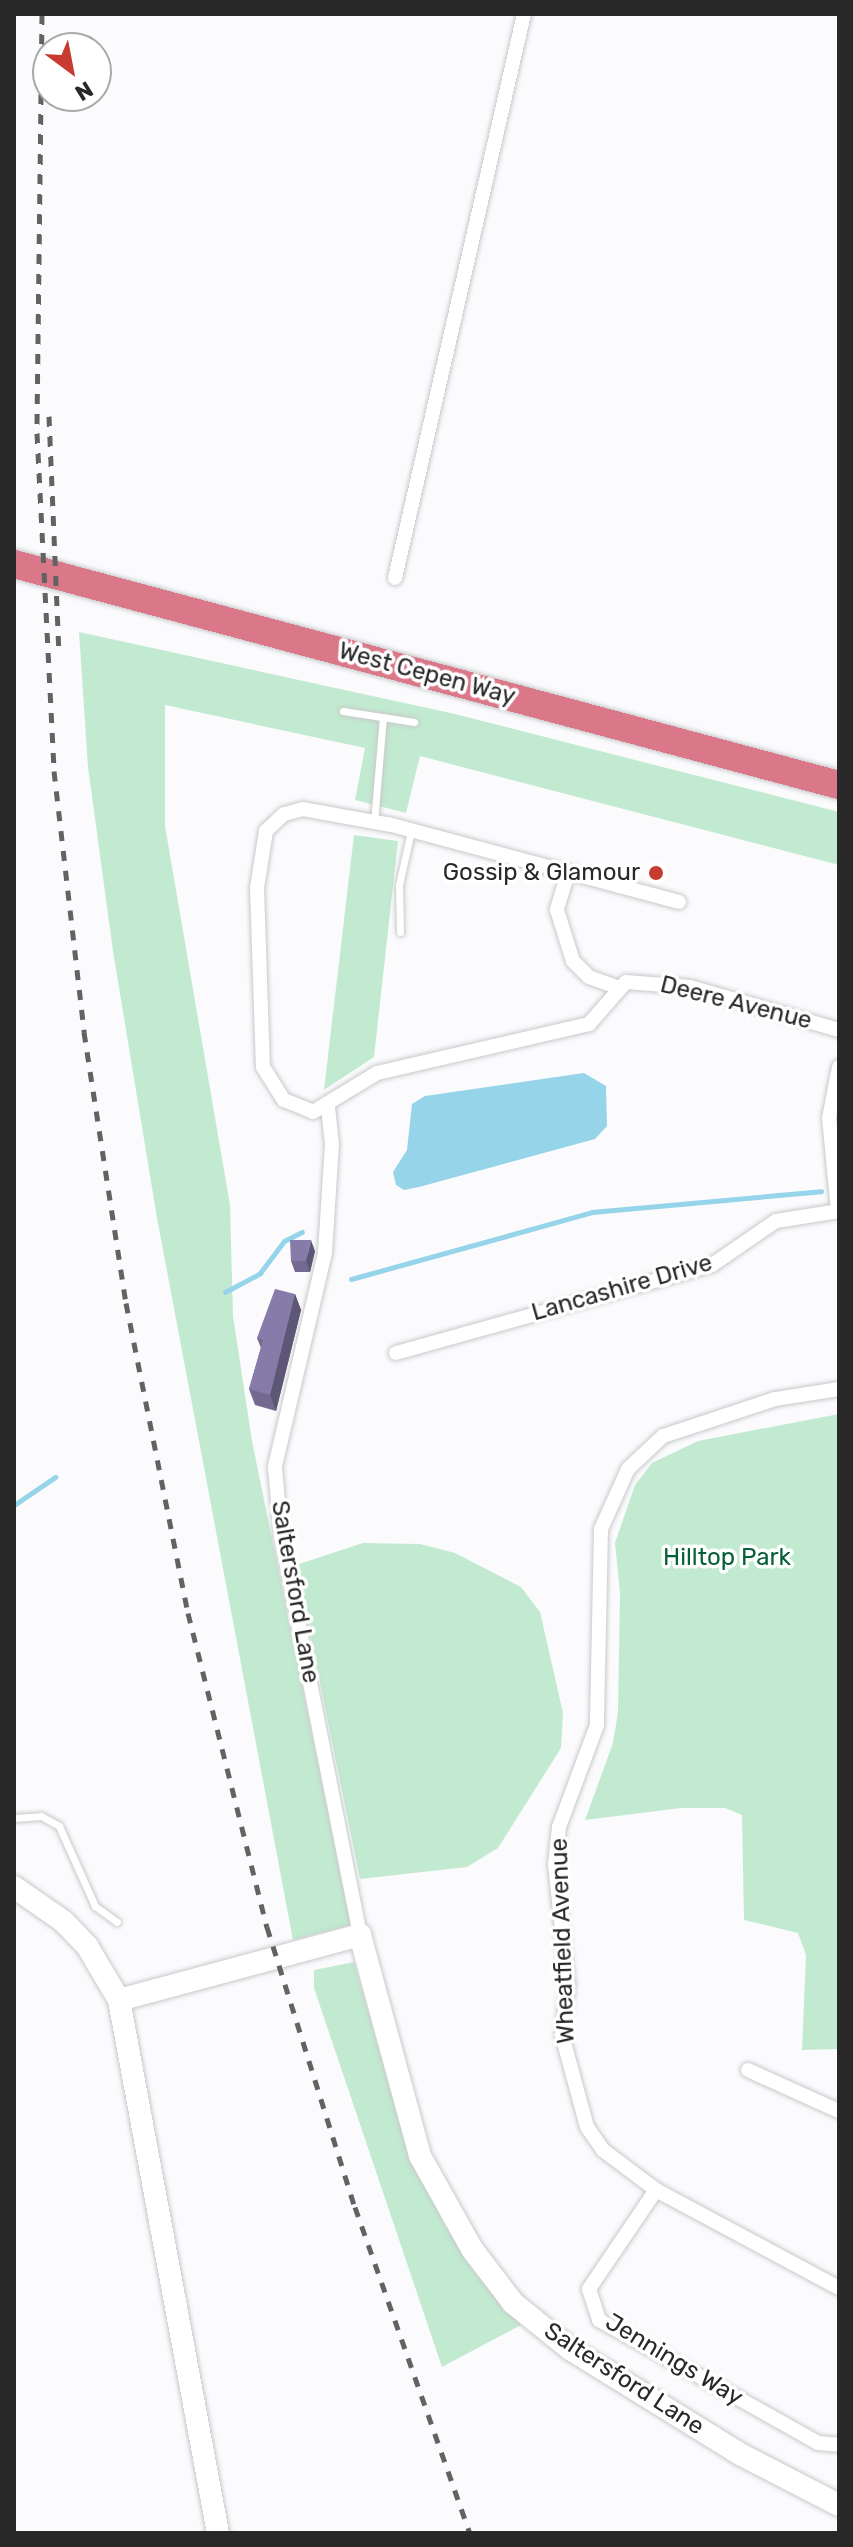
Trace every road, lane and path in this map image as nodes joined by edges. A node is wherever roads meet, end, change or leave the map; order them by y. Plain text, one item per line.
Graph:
1 (524, 14) edge
2 (14, 564) edge
3 (395, 578) dead end
4 (343, 711) dead end
5 (383, 717) junction
6 (414, 722) dead end
7 (839, 785) edge
8 (374, 822) junction
9 (411, 831) junction
10 (568, 873) junction
11 (679, 902) dead end
12 (400, 932) dead end
13 (617, 987) junction
14 (839, 1030) edge
15 (839, 1067) edge
16 (328, 1107) junction
17 (839, 1211) edge
18 (396, 1353) dead end
19 (839, 1389) edge
20 (14, 1818) edge
21 (14, 1887) edge
22 (117, 1922) dead end
23 (360, 1935) junction
24 (119, 2000) junction
25 (748, 2070) dead end
26 (839, 2111) edge
27 (656, 2190) junction
28 (839, 2288) edge
29 (839, 2445) edge
30 (839, 2505) edge
31 (218, 2533) edge

1 - 3 street
2 - 7 highway, West Cepen Way
4 - 5 lane
5 - 6 lane
5 - 8 lane
8 - 9 street
8 - 16 street
9 - 10 street
9 - 12 lane
10 - 11 street
10 - 13 street
13 - 14 street, Deere Avenue
13 - 16 street
15 - 17 street
16 - 23 street, Saltersford Lane
17 - 18 street, Lancashire Drive
19 - 27 street, Wheatfield Avenue
20 - 22 lane
21 - 24 main road
23 - 24 main road
23 - 30 main road, Saltersford Lane
24 - 31 main road
25 - 26 street
27 - 28 street, Wheatfield Avenue
27 - 29 street, Jennings Way

